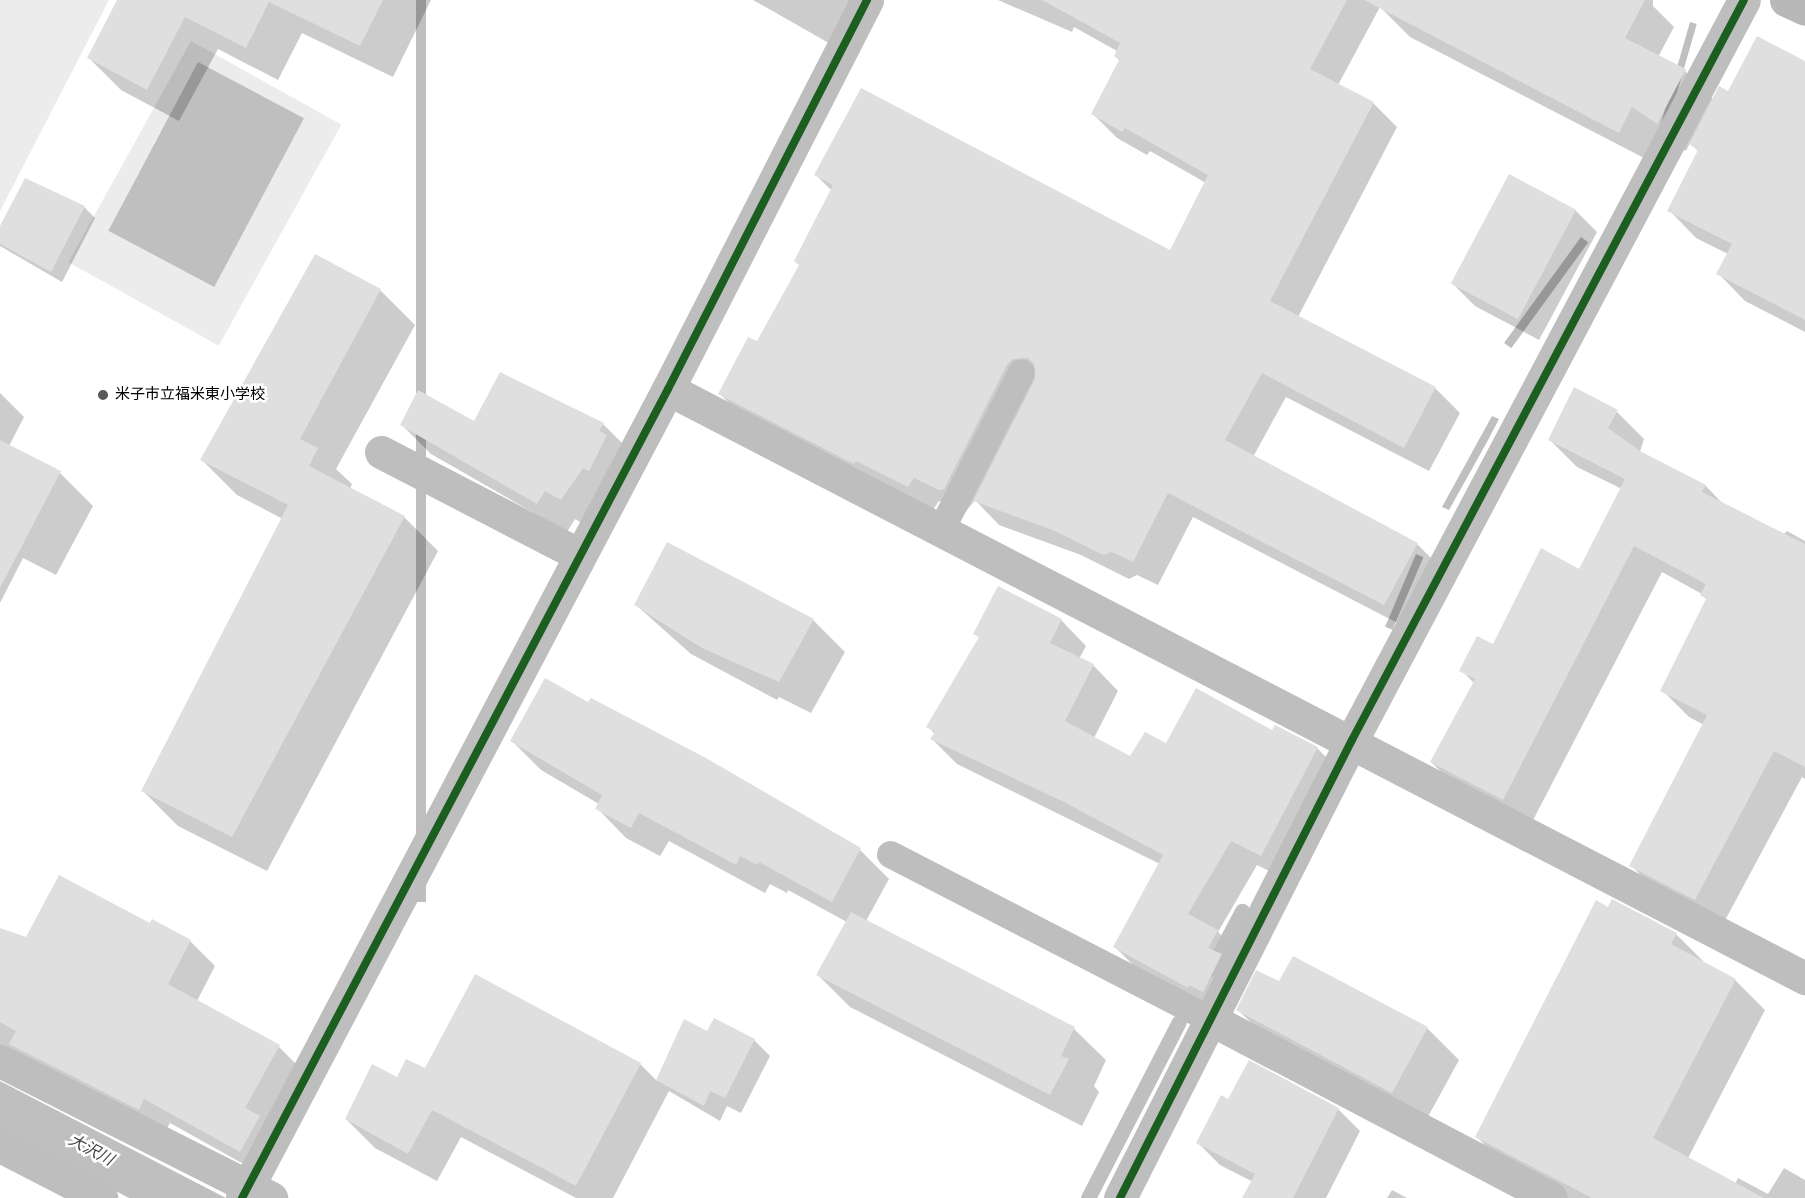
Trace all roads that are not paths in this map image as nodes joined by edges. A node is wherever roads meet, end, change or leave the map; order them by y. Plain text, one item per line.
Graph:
1 (867, 0) edge
2 (1744, 0) edge
3 (1786, 0) edge
4 (1805, 9) edge
5 (1020, 372) dead end
6 (668, 389) junction
7 (381, 452) dead end
8 (941, 530) junction
9 (578, 554) junction
10 (1352, 740) junction
11 (891, 854) dead end
12 (1805, 978) edge
13 (1210, 1019) junction
14 (0, 1060) edge
15 (0, 1146) edge
16 (251, 1194) edge
17 (101, 1198) edge
18 (1120, 1198) edge
19 (1551, 1198) edge

1 - 6 street
2 - 10 street
3 - 4 street
5 - 8 lane
6 - 8 street
6 - 9 street
7 - 9 street
8 - 10 street
9 - 16 street
10 - 12 street
10 - 13 street
11 - 13 lane
13 - 18 street
13 - 19 street
14 - 16 street
15 - 17 street

